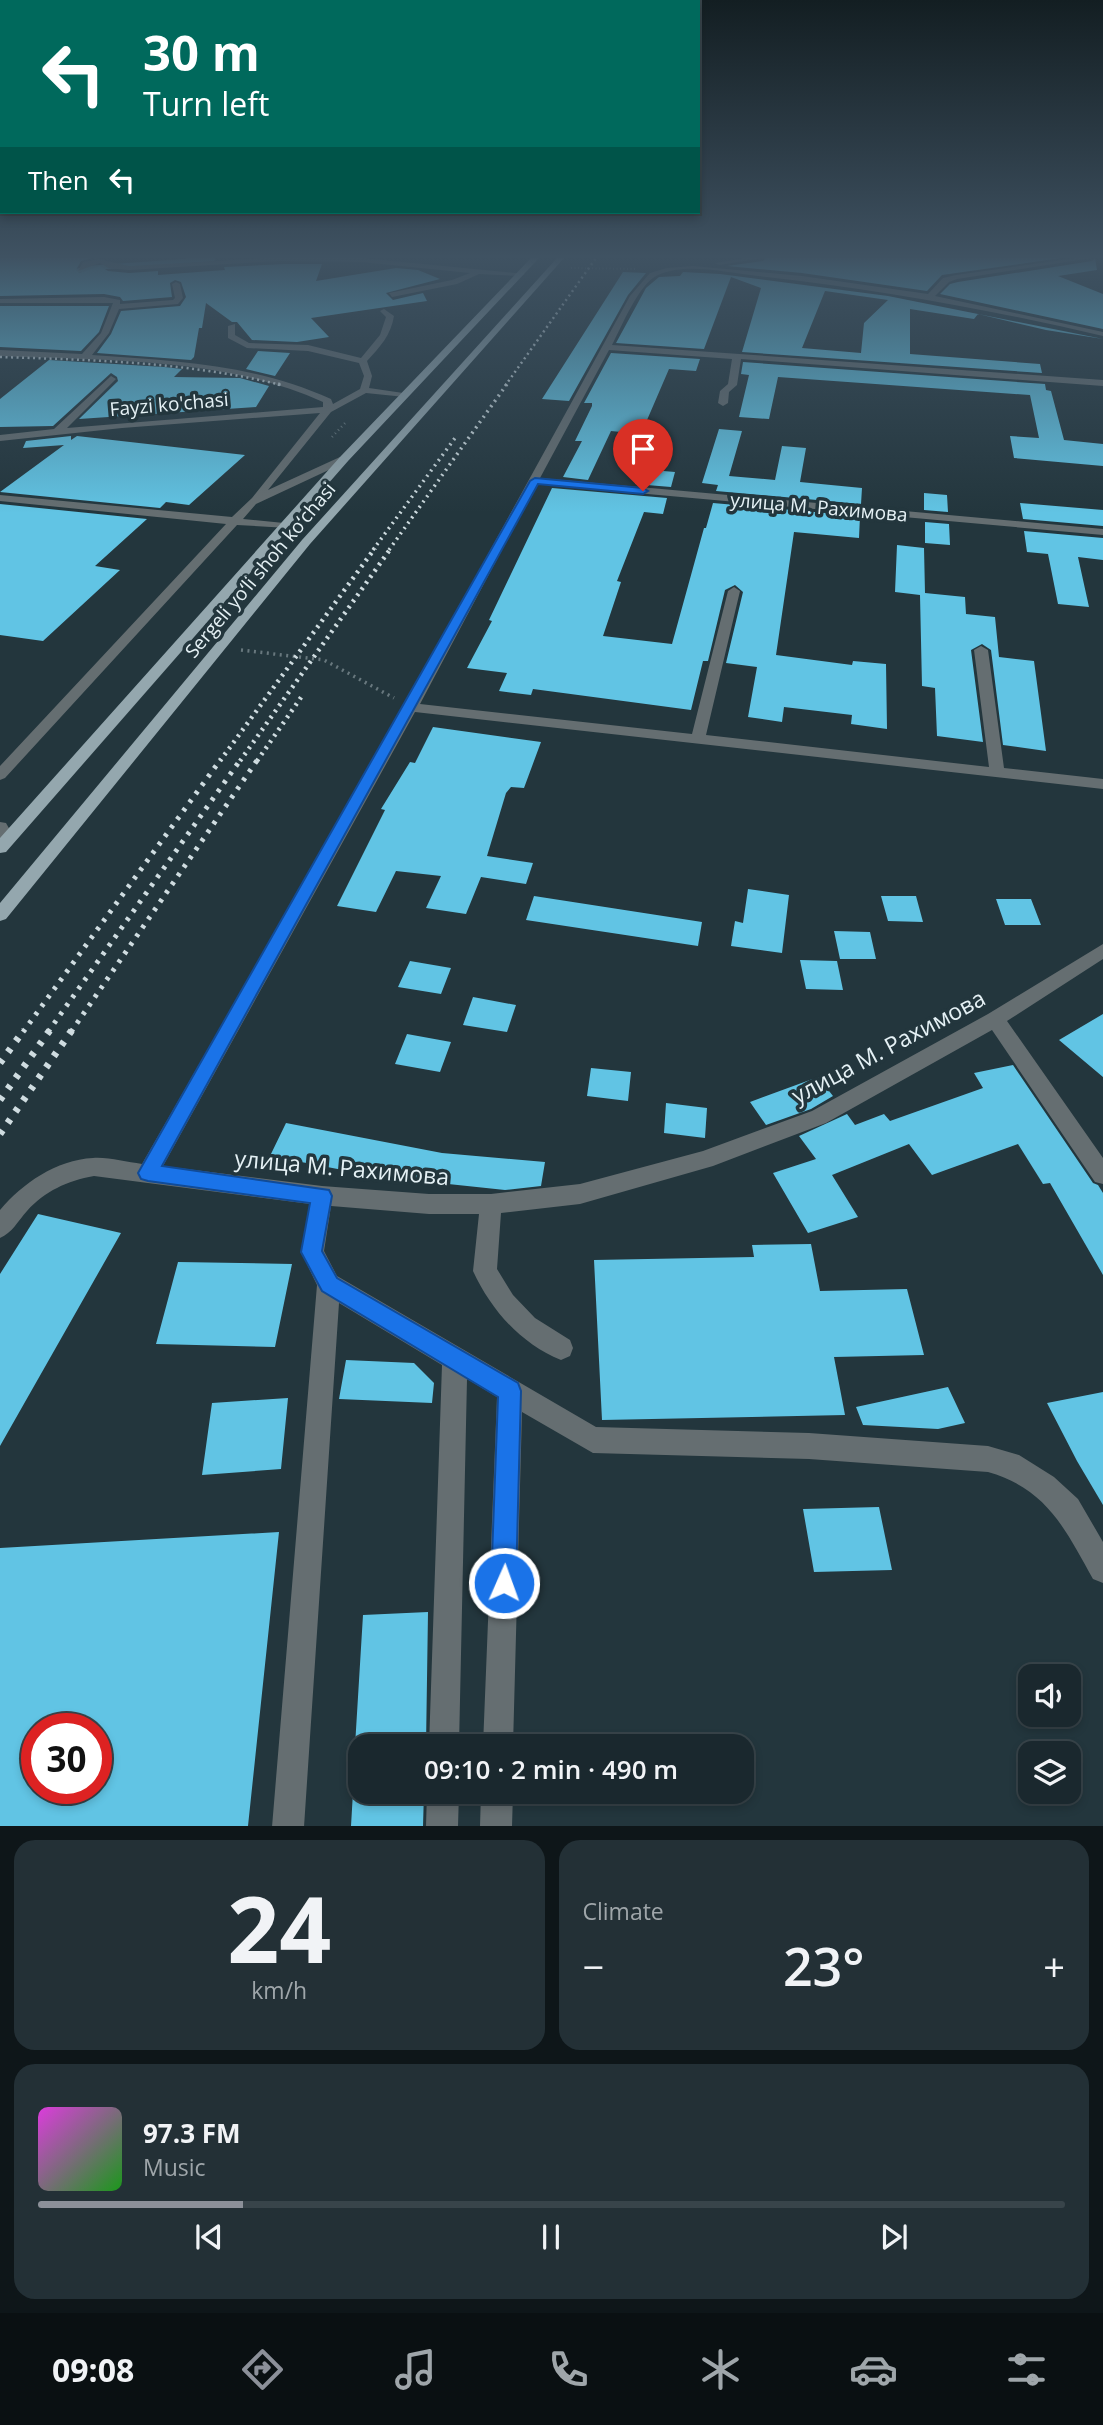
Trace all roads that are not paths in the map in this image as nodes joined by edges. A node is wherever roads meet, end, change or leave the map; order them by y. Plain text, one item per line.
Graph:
1 (97, 343) edge
2 (244, 343) edge
3 (379, 343) edge
4 (454, 343) edge
5 (484, 343) edge
6 (609, 343) edge
7 (607, 347) junction
8 (0, 353) edge
9 (737, 356) junction
10 (84, 358) junction
11 (363, 361) junction
12 (111, 379) dead end
13 (1103, 383) edge
14 (364, 390) junction
15 (405, 394) junction
16 (723, 403) dead end
17 (328, 410) junction
18 (57, 432) junction
19 (0, 438) edge
20 (344, 459) junction
21 (535, 481) junction
22 (0, 498) edge
23 (252, 502) junction
24 (234, 522) junction
25 (284, 526) junction
26 (1103, 532) edge
27 (734, 591) dead end
28 (981, 650) dead end
29 (411, 706) junction
30 (698, 739) junction
31 (997, 772) junction
32 (0, 775) edge
33 (1103, 784) edge
34 (2, 838) edge
35 (0, 915) edge
36 (1103, 950) edge
37 (995, 1019) junction
38 (148, 1173) junction
39 (1103, 1175) edge
40 (322, 1196) junction
41 (491, 1204) junction
42 (0, 1228) edge
43 (329, 1284) junction
44 (561, 1348) dead end
45 (455, 1358) junction
46 (510, 1391) junction
47 (1103, 1569) edge
48 (444, 1734) edge
49 (498, 1734) edge
50 (443, 1804) edge
51 (497, 1804) edge
52 (288, 1826) edge
53 (442, 1826) edge
54 (496, 1826) edge

1 - 10 street
2 - 11 street
3 - 11 street
4 - 15 main road, Sergeli yo‘li shoh ko‘chasi
5 - 35 main road, Sergeli yo‘li shoh ko‘chasi
6 - 7 street
7 - 9 street
7 - 21 street
8 - 10 street
9 - 13 street
9 - 16 street
10 - 17 street
11 - 14 street
12 - 18 street
14 - 15 street
14 - 17 street, Fayzi ko'chasi
15 - 20 main road, Sergeli yo‘li shoh ko‘chasi
17 - 18 street, Fayzi ko'chasi
17 - 23 street
18 - 19 street, Fayzi ko'chasi
20 - 23 street
20 - 25 main road, Sergeli yo‘li shoh ko‘chasi
21 - 26 street, улица М. Рахимова
21 - 29 street
22 - 24 street
23 - 24 street
24 - 25 street
24 - 32 street
25 - 34 main road, Sergeli yo‘li shoh ko‘chasi
27 - 30 street
28 - 31 street
29 - 30 street
29 - 38 street
30 - 31 street
31 - 33 street
36 - 37 street, улица М. Рахимова
37 - 39 street
37 - 41 street, улица М. Рахимова
38 - 40 street, улица М. Рахимова
38 - 42 street, улица М. Рахимова
40 - 41 street, улица М. Рахимова
40 - 43 street
41 - 44 street
43 - 45 street
43 - 52 street
45 - 46 street
45 - 48 street
46 - 47 street
46 - 49 street
50 - 53 street
51 - 54 street

